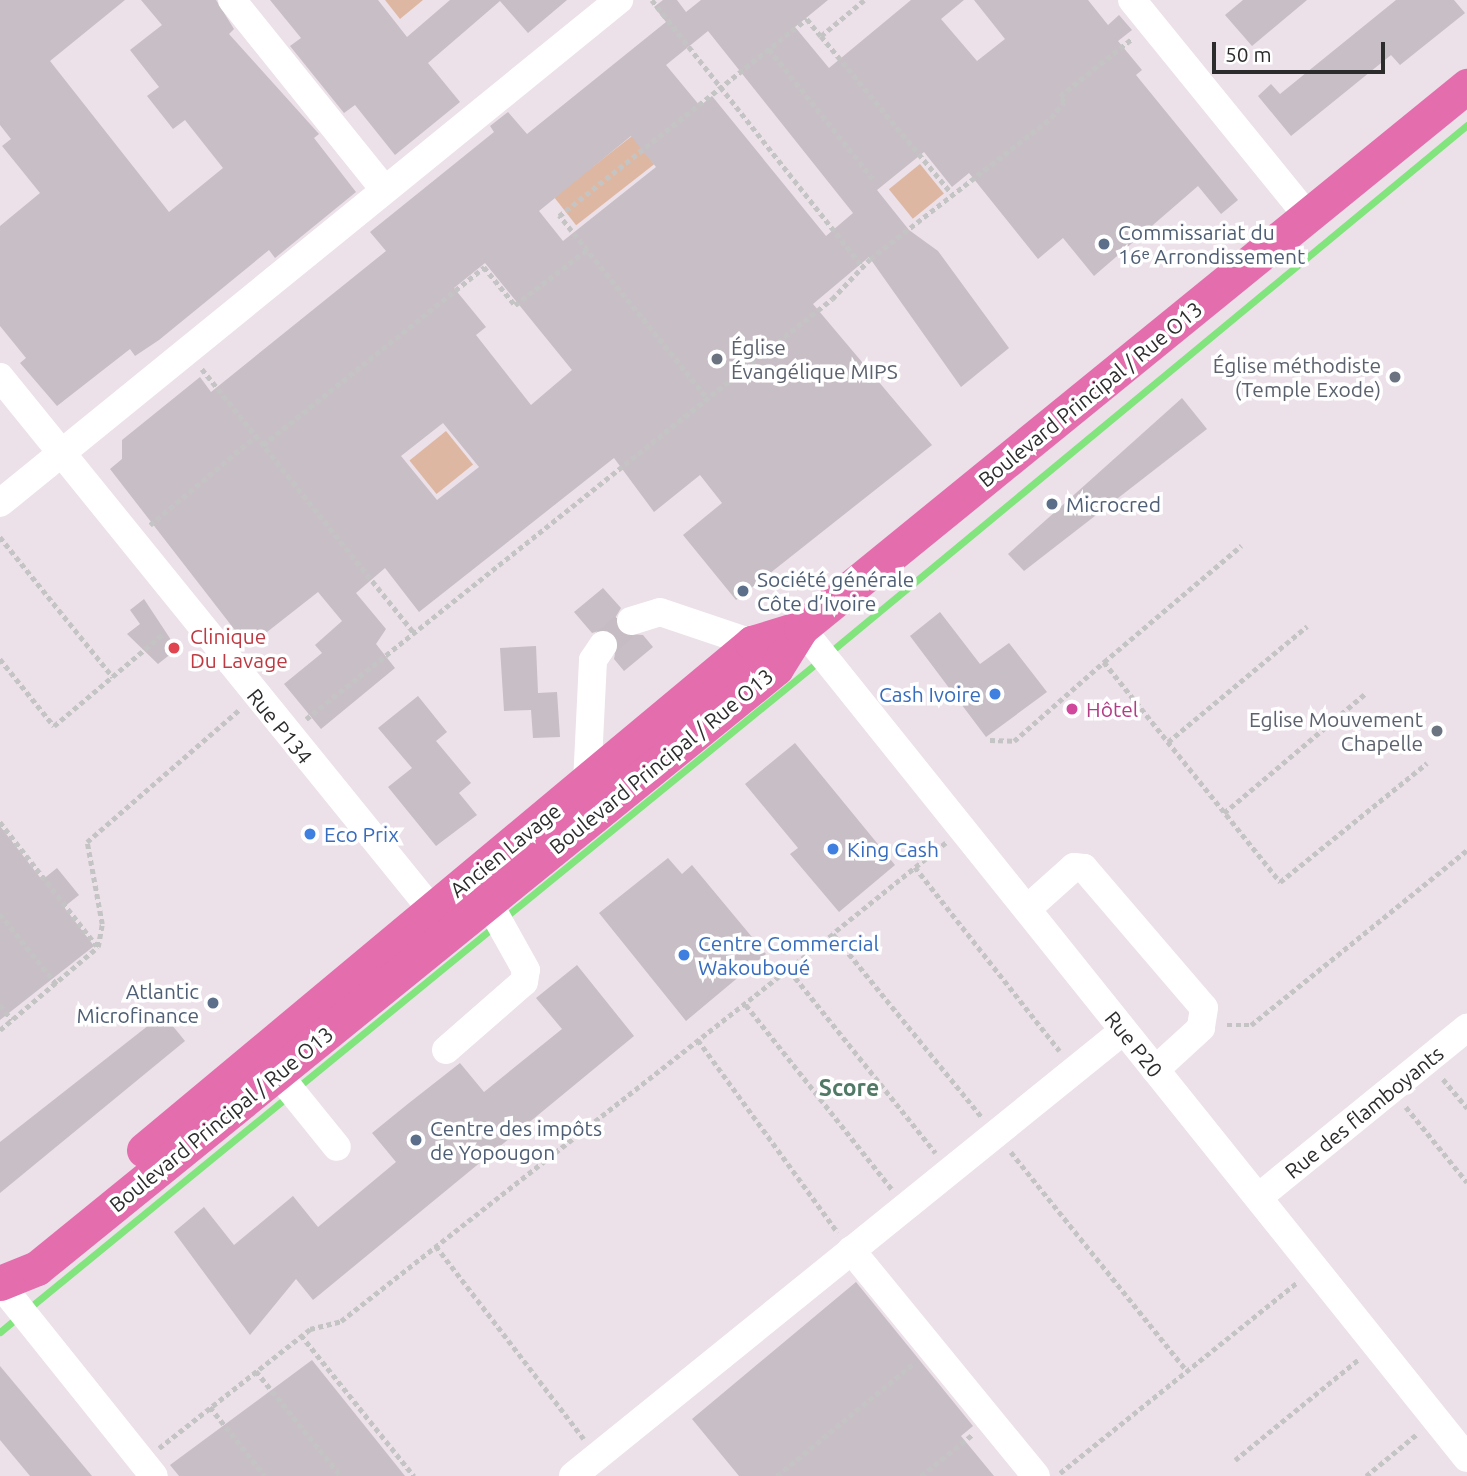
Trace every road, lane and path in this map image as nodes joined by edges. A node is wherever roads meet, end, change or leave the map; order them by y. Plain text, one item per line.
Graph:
1 (232, 0) edge
2 (619, 0) edge
3 (652, 0) edge
4 (864, 0) edge
5 (1132, 0) edge
6 (1151, 23) junction
7 (821, 36) junction
8 (769, 49) junction
9 (1467, 86) edge
10 (719, 87) junction
11 (873, 179) dead end
12 (384, 189) junction
13 (952, 194) junction
14 (1309, 218) junction
15 (587, 250) junction
16 (864, 268) junction
17 (188, 351) junction
18 (0, 377) edge
19 (705, 396) junction
20 (256, 436) junction
21 (263, 445) junction
22 (61, 451) junction
23 (0, 503) edge
24 (0, 537) edge
25 (133, 539) junction
26 (1241, 546) dead end
27 (631, 621) tunnel mouth
28 (1307, 626) dead end
29 (801, 628) junction
30 (414, 633) junction
31 (163, 635) dead end
32 (752, 643) junction
33 (603, 645) tunnel mouth
34 (0, 659) edge
35 (1104, 662) junction
36 (113, 677) junction
37 (1365, 694) dead end
38 (256, 696) junction
39 (286, 734) junction
40 (990, 740) dead end
41 (1168, 742) junction
42 (1427, 763) dead end
43 (587, 783) junction
44 (1224, 813) junction
45 (0, 822) edge
46 (963, 830) junction
47 (1467, 850) edge
48 (915, 867) junction
49 (488, 902) junction
50 (1027, 909) junction
51 (432, 910) junction
52 (0, 914) edge
53 (833, 934) junction
54 (98, 947) junction
55 (790, 971) junction
56 (57, 985) junction
57 (0, 1005) edge
58 (746, 1005) junction
59 (1206, 1016) junction
60 (12, 1020) junction
61 (1467, 1028) edge
62 (0, 1030) edge
63 (1123, 1031) junction
64 (698, 1040) junction
65 (446, 1050) dead end
66 (1427, 1059) junction
67 (1075, 1070) junction
68 (1155, 1070) junction
69 (277, 1073) junction
70 (1391, 1088) junction
71 (218, 1089) joint
72 (1467, 1108) edge
73 (996, 1134) junction
74 (337, 1147) dead end
75 (950, 1170) junction
76 (1467, 1182) edge
77 (1260, 1196) junction
78 (905, 1206) junction
79 (436, 1246) junction
80 (850, 1251) junction
81 (1316, 1267) junction
82 (0, 1284) edge
83 (301, 1335) junction
84 (1376, 1345) junction
85 (932, 1349) junction
86 (1186, 1370) junction
87 (256, 1371) junction
88 (210, 1407) junction
89 (1435, 1418) junction
90 (990, 1420) junction
91 (597, 1456) junction
92 (1467, 1458) edge
93 (1236, 1460) dead end
94 (148, 1469) edge
95 (265, 1476) edge
96 (341, 1476) edge
97 (414, 1476) edge
98 (573, 1476) edge
99 (777, 1476) edge
100 (921, 1476) edge
101 (1036, 1476) edge
102 (1056, 1476) edge
103 (1366, 1476) edge

1 - 12 street
2 - 12 street
3 - 10 path
4 - 7 path
5 - 6 street
6 - 13 path
6 - 14 street
7 - 8 path
7 - 13 path
8 - 10 path
8 - 11 path
9 - 14 main road, Boulevard Principal / Rue O13
10 - 15 path
10 - 16 path
12 - 17 street
13 - 16 path
14 - 29 main road, Boulevard Principal / Rue O13
15 - 19 path
15 - 21 path
16 - 19 path
17 - 20 path
17 - 22 street
18 - 22 street, Rue P134
19 - 30 path
20 - 21 path
20 - 25 path
21 - 30 path
22 - 23 street
22 - 25 street, Rue P134
24 - 36 path
25 - 38 street, Rue P134
26 - 35 path
27 - 32 street
28 - 41 path
29 - 32 main road, Ancien Lavage
29 - 46 street, Rue P20
29 - 49 main road, Boulevard Principal / Rue O13
30 - 39 path
31 - 36 path
32 - 43 main road, Ancien Lavage
33 - 43 street
34 - 36 path
35 - 40 path
35 - 41 path
37 - 44 path
38 - 39 street, Rue P134
38 - 54 path
39 - 51 street, Rue P134
41 - 44 path
42 - 44 path
43 - 51 main road, Ancien Lavage
45 - 54 path
46 - 48 path
46 - 50 street, Rue P20
47 - 59 path
48 - 53 path
48 - 67 path
49 - 65 street
49 - 69 main road, Boulevard Principal / Rue O13
50 - 59 street
50 - 63 street, Rue P20
51 - 71 main road, Ancien Lavage
52 - 56 path
53 - 55 path
53 - 73 path
54 - 56 path
55 - 58 path
55 - 75 path
56 - 60 path
57 - 60 path
58 - 64 path
58 - 78 path
59 - 68 street
60 - 62 path
61 - 66 street, Rue des flamboyants
63 - 67 street
63 - 68 street, Rue P20
64 - 79 path
64 - 80 path
66 - 70 street, Rue des flamboyants
66 - 72 path
67 - 73 street
68 - 77 street, Rue P20
69 - 74 street
69 - 82 main road, Boulevard Principal / Rue O13
70 - 76 path
70 - 77 street, Rue des flamboyants
71 - 82 main road, Boulevard Principal / Rue O13
73 - 75 street
73 - 86 path
75 - 78 street
77 - 81 street, Rue P20
78 - 80 street
79 - 83 path
79 - 91 path
80 - 85 street
80 - 91 street
81 - 84 street, Rue P20
81 - 86 path
82 - 94 street
83 - 87 path
83 - 97 path
84 - 89 street, Rue P20
84 - 93 path
85 - 90 street
85 - 99 path
86 - 102 path
87 - 88 path
87 - 96 path
88 - 94 path
88 - 95 path
89 - 92 street, Rue P20
89 - 103 path
90 - 100 path
90 - 101 street
91 - 98 street

